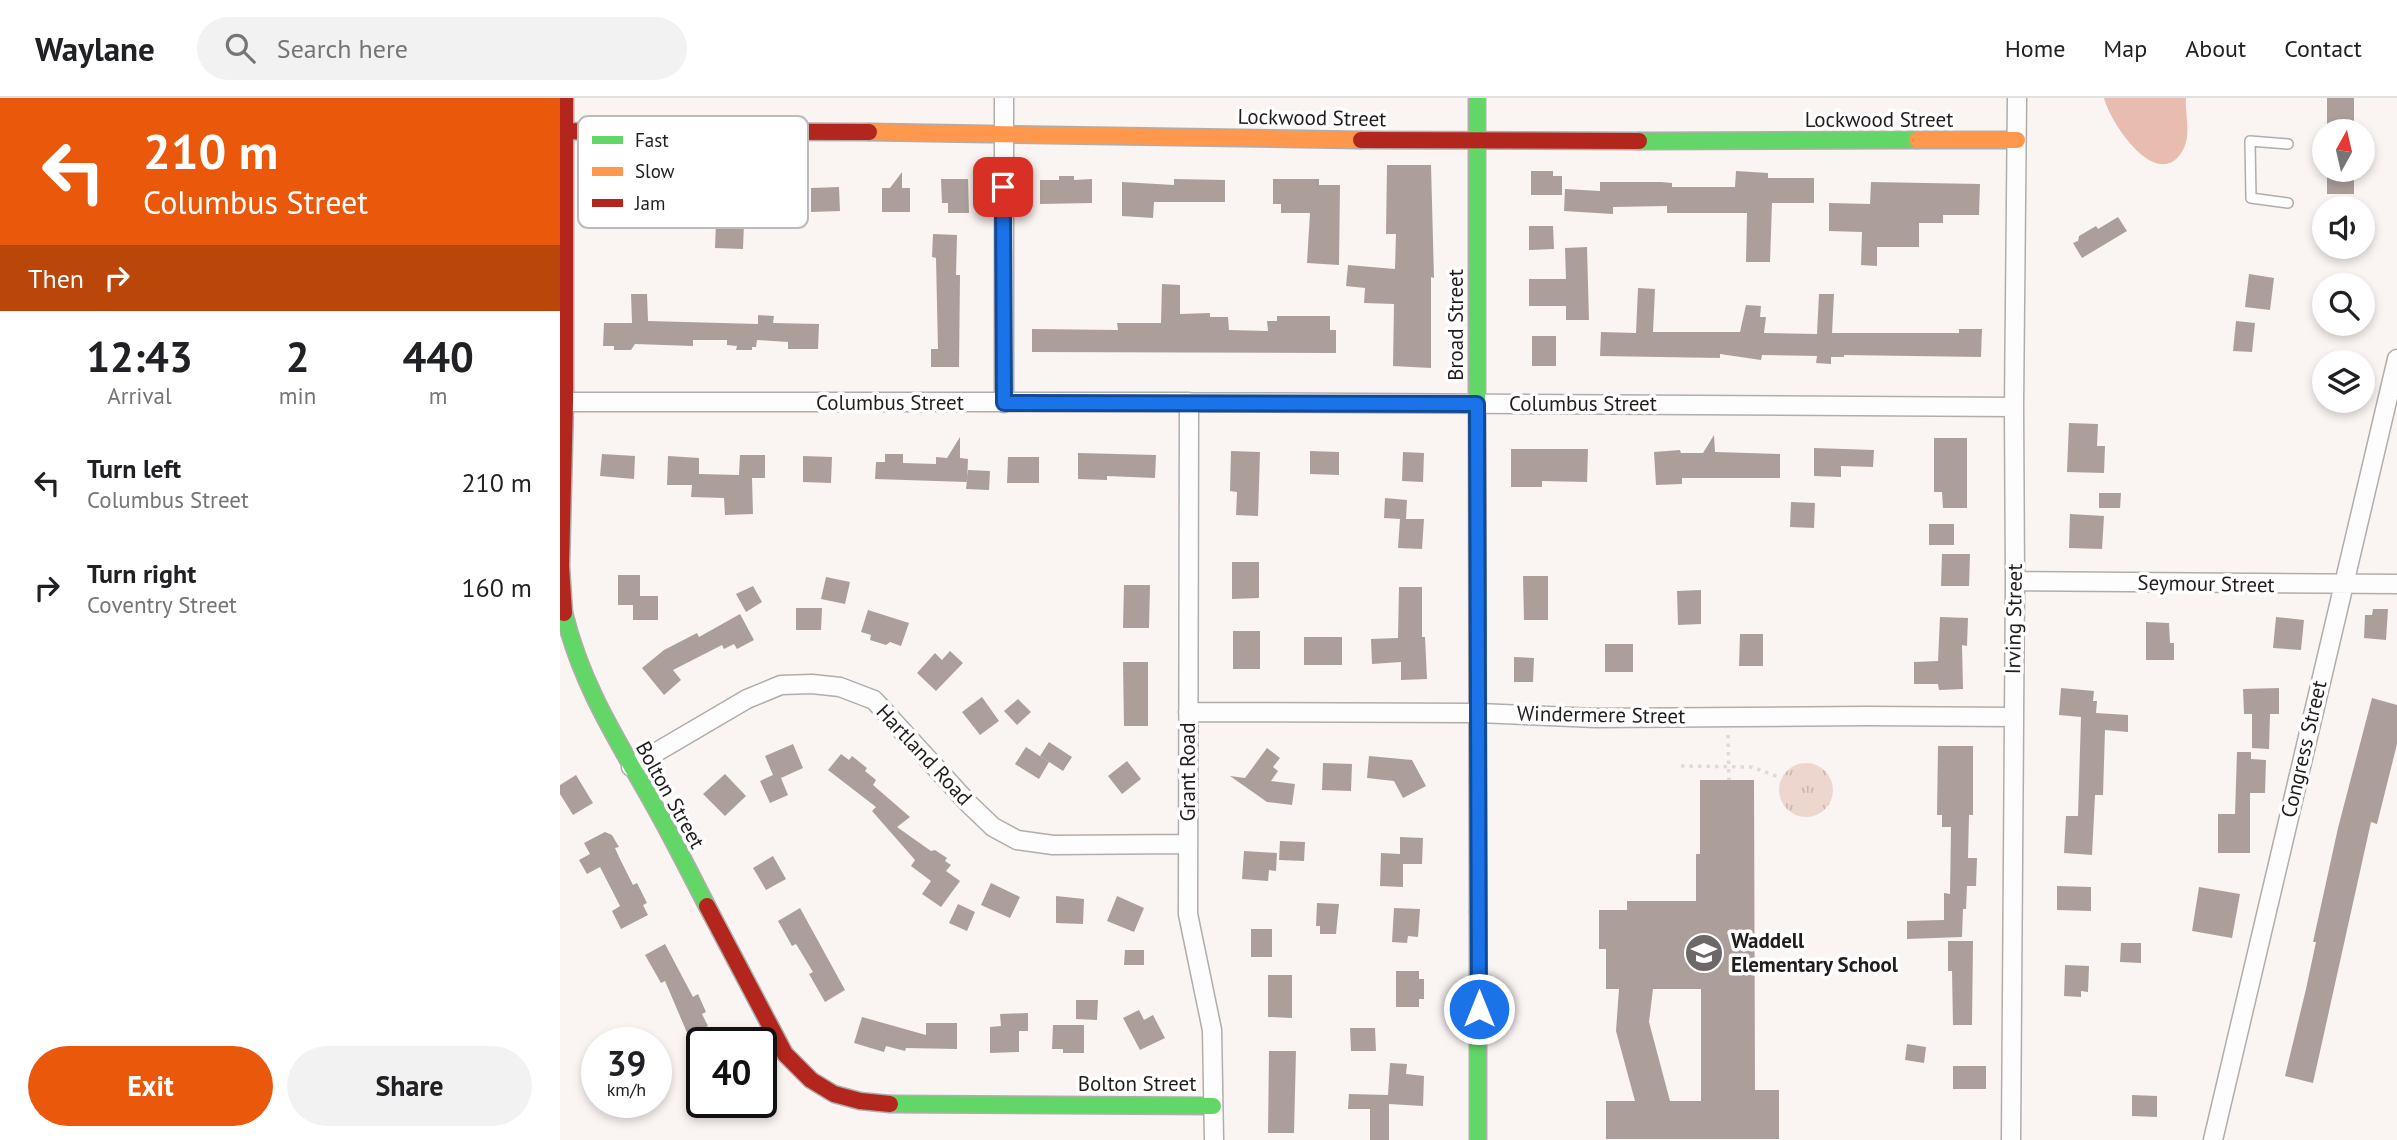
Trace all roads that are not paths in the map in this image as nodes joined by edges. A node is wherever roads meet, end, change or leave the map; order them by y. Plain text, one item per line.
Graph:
1 (565, 98) edge
2 (1004, 98) edge
3 (1476, 98) edge
4 (2017, 98) edge
5 (564, 131) junction
6 (578, 131) edge
7 (808, 132) edge
8 (1003, 133) junction
9 (2017, 140) junction
10 (1475, 142) junction
11 (2288, 144) dead end
12 (2288, 203) dead end
13 (2397, 359) edge
14 (565, 402) junction
15 (1189, 402) junction
16 (1004, 403) junction
17 (1477, 404) junction
18 (2014, 407) junction
19 (2015, 581) junction
20 (2397, 584) edge
21 (2343, 586) junction
22 (1188, 712) junction
23 (1478, 713) junction
24 (2013, 717) junction
25 (631, 766) junction
26 (1188, 844) junction
27 (1213, 1106) junction
28 (1213, 1140) edge
29 (1478, 1140) edge
30 (2011, 1140) edge
31 (2213, 1140) edge

1 - 5 street, Bolton Street
2 - 8 street
3 - 10 street, Broad Street
4 - 9 street, Irving Street
5 - 6 street, Lockwood Street
5 - 14 street, Bolton Street
7 - 8 street, Lockwood Street
8 - 10 street, Lockwood Street
8 - 16 street
9 - 10 street, Lockwood Street
9 - 18 street, Irving Street
10 - 17 street, Broad Street
11 - 12 lane
13 - 21 street, Congress Street
14 - 16 street, Columbus Street
14 - 25 street, Bolton Street
15 - 16 street, Columbus Street
15 - 17 street, Columbus Street
15 - 22 street, Grant Road
17 - 18 street, Columbus Street
17 - 23 street, Broad Street
18 - 19 street, Irving Street
19 - 21 street, Seymour Street
19 - 24 street, Irving Street
20 - 21 street, Seymour Street
21 - 31 street, Congress Street
22 - 23 street, Windermere Street
22 - 26 street, Grant Road
23 - 24 street, Windermere Street
23 - 29 street, Broad Street
24 - 30 street, Irving Street
25 - 26 street, Hartland Road
25 - 27 street, Bolton Street
26 - 27 street, Grant Road
27 - 28 street, Grant Road

